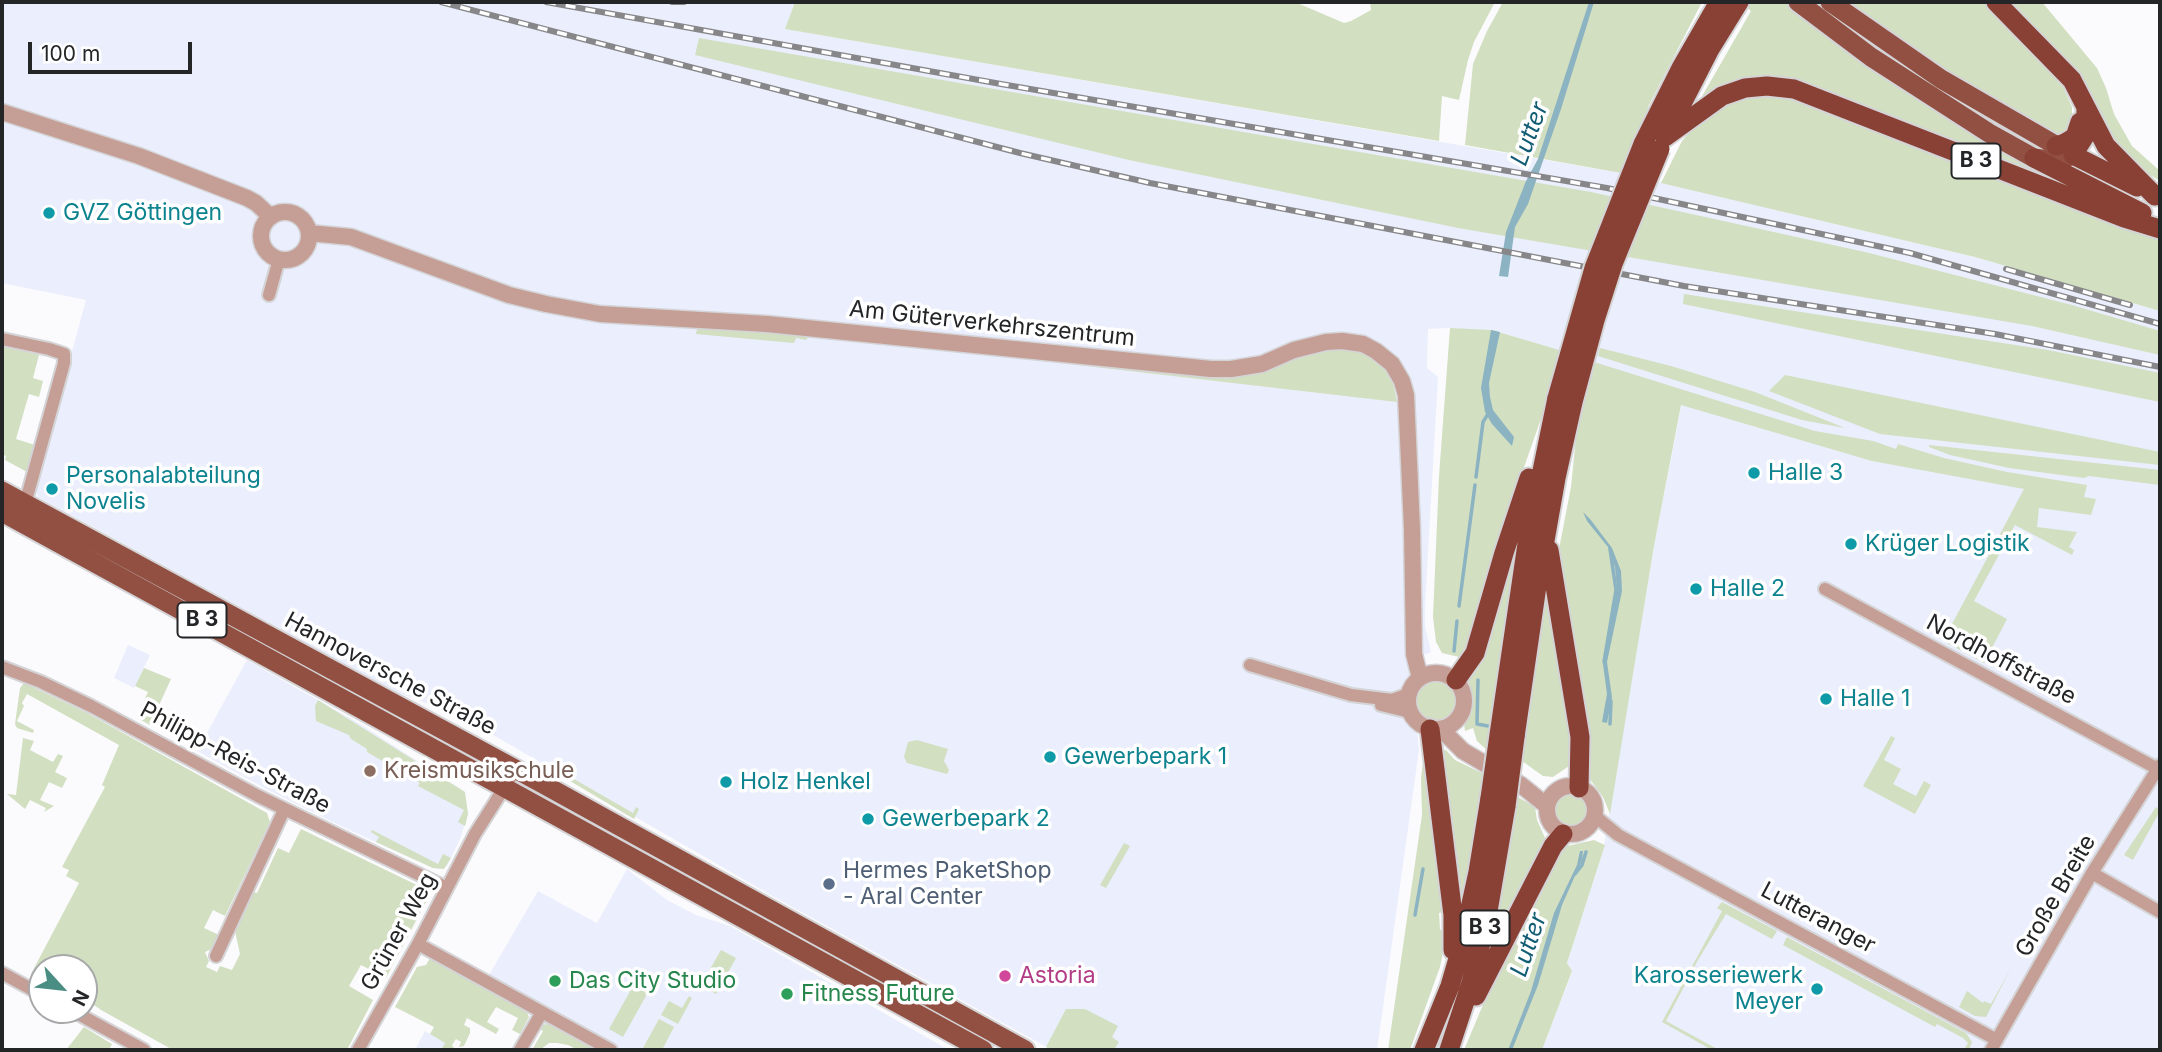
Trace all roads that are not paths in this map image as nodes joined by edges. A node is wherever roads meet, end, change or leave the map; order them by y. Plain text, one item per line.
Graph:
1 (1719, 2) edge
2 (1739, 2) edge
3 (1798, 2) edge
4 (1830, 2) edge
5 (1996, 2) edge
6 (2058, 66) junction
7 (2086, 105) junction
8 (2, 112) edge
9 (1656, 144) junction
10 (2056, 146) junction
11 (2073, 155) junction
12 (2034, 158) junction
13 (2157, 197) edge
14 (271, 217) junction
15 (2160, 221) edge
16 (2160, 229) edge
17 (309, 233) junction
18 (279, 259) junction
19 (269, 295) dead end
20 (2, 339) edge
21 (1565, 400) junction
22 (1549, 432) junction
23 (2, 491) edge
24 (25, 504) junction
25 (1534, 504) junction
26 (2, 512) edge
27 (1546, 533) junction
28 (1537, 586) junction
29 (1825, 589) dead end
30 (1250, 665) dead end
31 (2, 667) edge
32 (1427, 675) junction
33 (1456, 680) junction
34 (1409, 694) junction
35 (1351, 695) junction
36 (1410, 712) junction
37 (1442, 726) junction
38 (1507, 736) junction
39 (2159, 767) edge
40 (513, 768) junction
41 (501, 786) junction
42 (1579, 788) junction
43 (1550, 800) junction
44 (1498, 802) junction
45 (284, 810) junction
46 (1591, 822) junction
47 (1563, 834) junction
48 (2092, 873) junction
49 (447, 888) junction
50 (2160, 912) edge
51 (418, 944) junction
52 (216, 956) dead end
53 (2, 973) edge
54 (1450, 986) junction
55 (28, 987) edge
56 (542, 1012) junction
57 (97, 1024) edge
58 (1994, 1045) edge
59 (1449, 1049) edge
60 (144, 1050) edge
61 (358, 1050) edge
62 (520, 1050) edge
63 (611, 1050) edge
64 (984, 1050) edge
65 (1025, 1050) edge
66 (1424, 1050) edge

1 - 9 highway, B 3
2 - 9 highway, B 3
3 - 12 main road, B 3
4 - 10 main road, B 3
5 - 6 highway
6 - 7 highway
6 - 10 highway
7 - 11 highway
7 - 13 highway
8 - 14 street
9 - 16 highway, B 3
9 - 21 highway, B 3, bridge
10 - 11 main road, B 3
11 - 12 main road
11 - 13 highway, B 3
12 - 15 highway, B 3
14 - 17 street
14 - 18 street
17 - 18 street
17 - 32 street, Am Güterverkehrszentrum
18 - 19 street
20 - 24 street
21 - 22 highway, B 3
21 - 27 highway, B 3
22 - 25 highway, B 3
22 - 33 highway
23 - 24 main road, B 3
24 - 40 main road, Hannoversche Straße / B 3
25 - 28 highway, B 3
25 - 38 highway, B 3
26 - 41 main road, Hannoversche Straße / B 3
27 - 28 highway, B 3
27 - 42 highway
28 - 38 highway, B 3
29 - 39 street, Nordhoffstraße
30 - 35 street
31 - 45 street, Philipp-Reis-Straße
32 - 33 street
32 - 34 street
33 - 37 street
34 - 35 street
34 - 36 street
35 - 36 street
36 - 37 street
37 - 43 street
37 - 54 highway
38 - 44 highway, B 3, bridge
39 - 48 street, Große Breite
40 - 41 street, Grüner Weg
40 - 65 main road, Hannoversche Straße / B 3
41 - 49 street, Grüner Weg
41 - 64 main road, Hannoversche Straße / B 3
42 - 43 street
42 - 46 street
43 - 47 street
44 - 54 highway, B 3
44 - 59 highway, B 3
45 - 49 street, Philipp-Reis-Straße
45 - 52 street
46 - 47 street
46 - 58 street, Lutteranger
47 - 59 highway
48 - 50 street
48 - 58 street, Große Breite
49 - 51 street, Grüner Weg
51 - 56 street
51 - 61 street, Grüner Weg
53 - 55 street
54 - 66 highway, B 3
56 - 62 street
56 - 63 street
57 - 60 street

